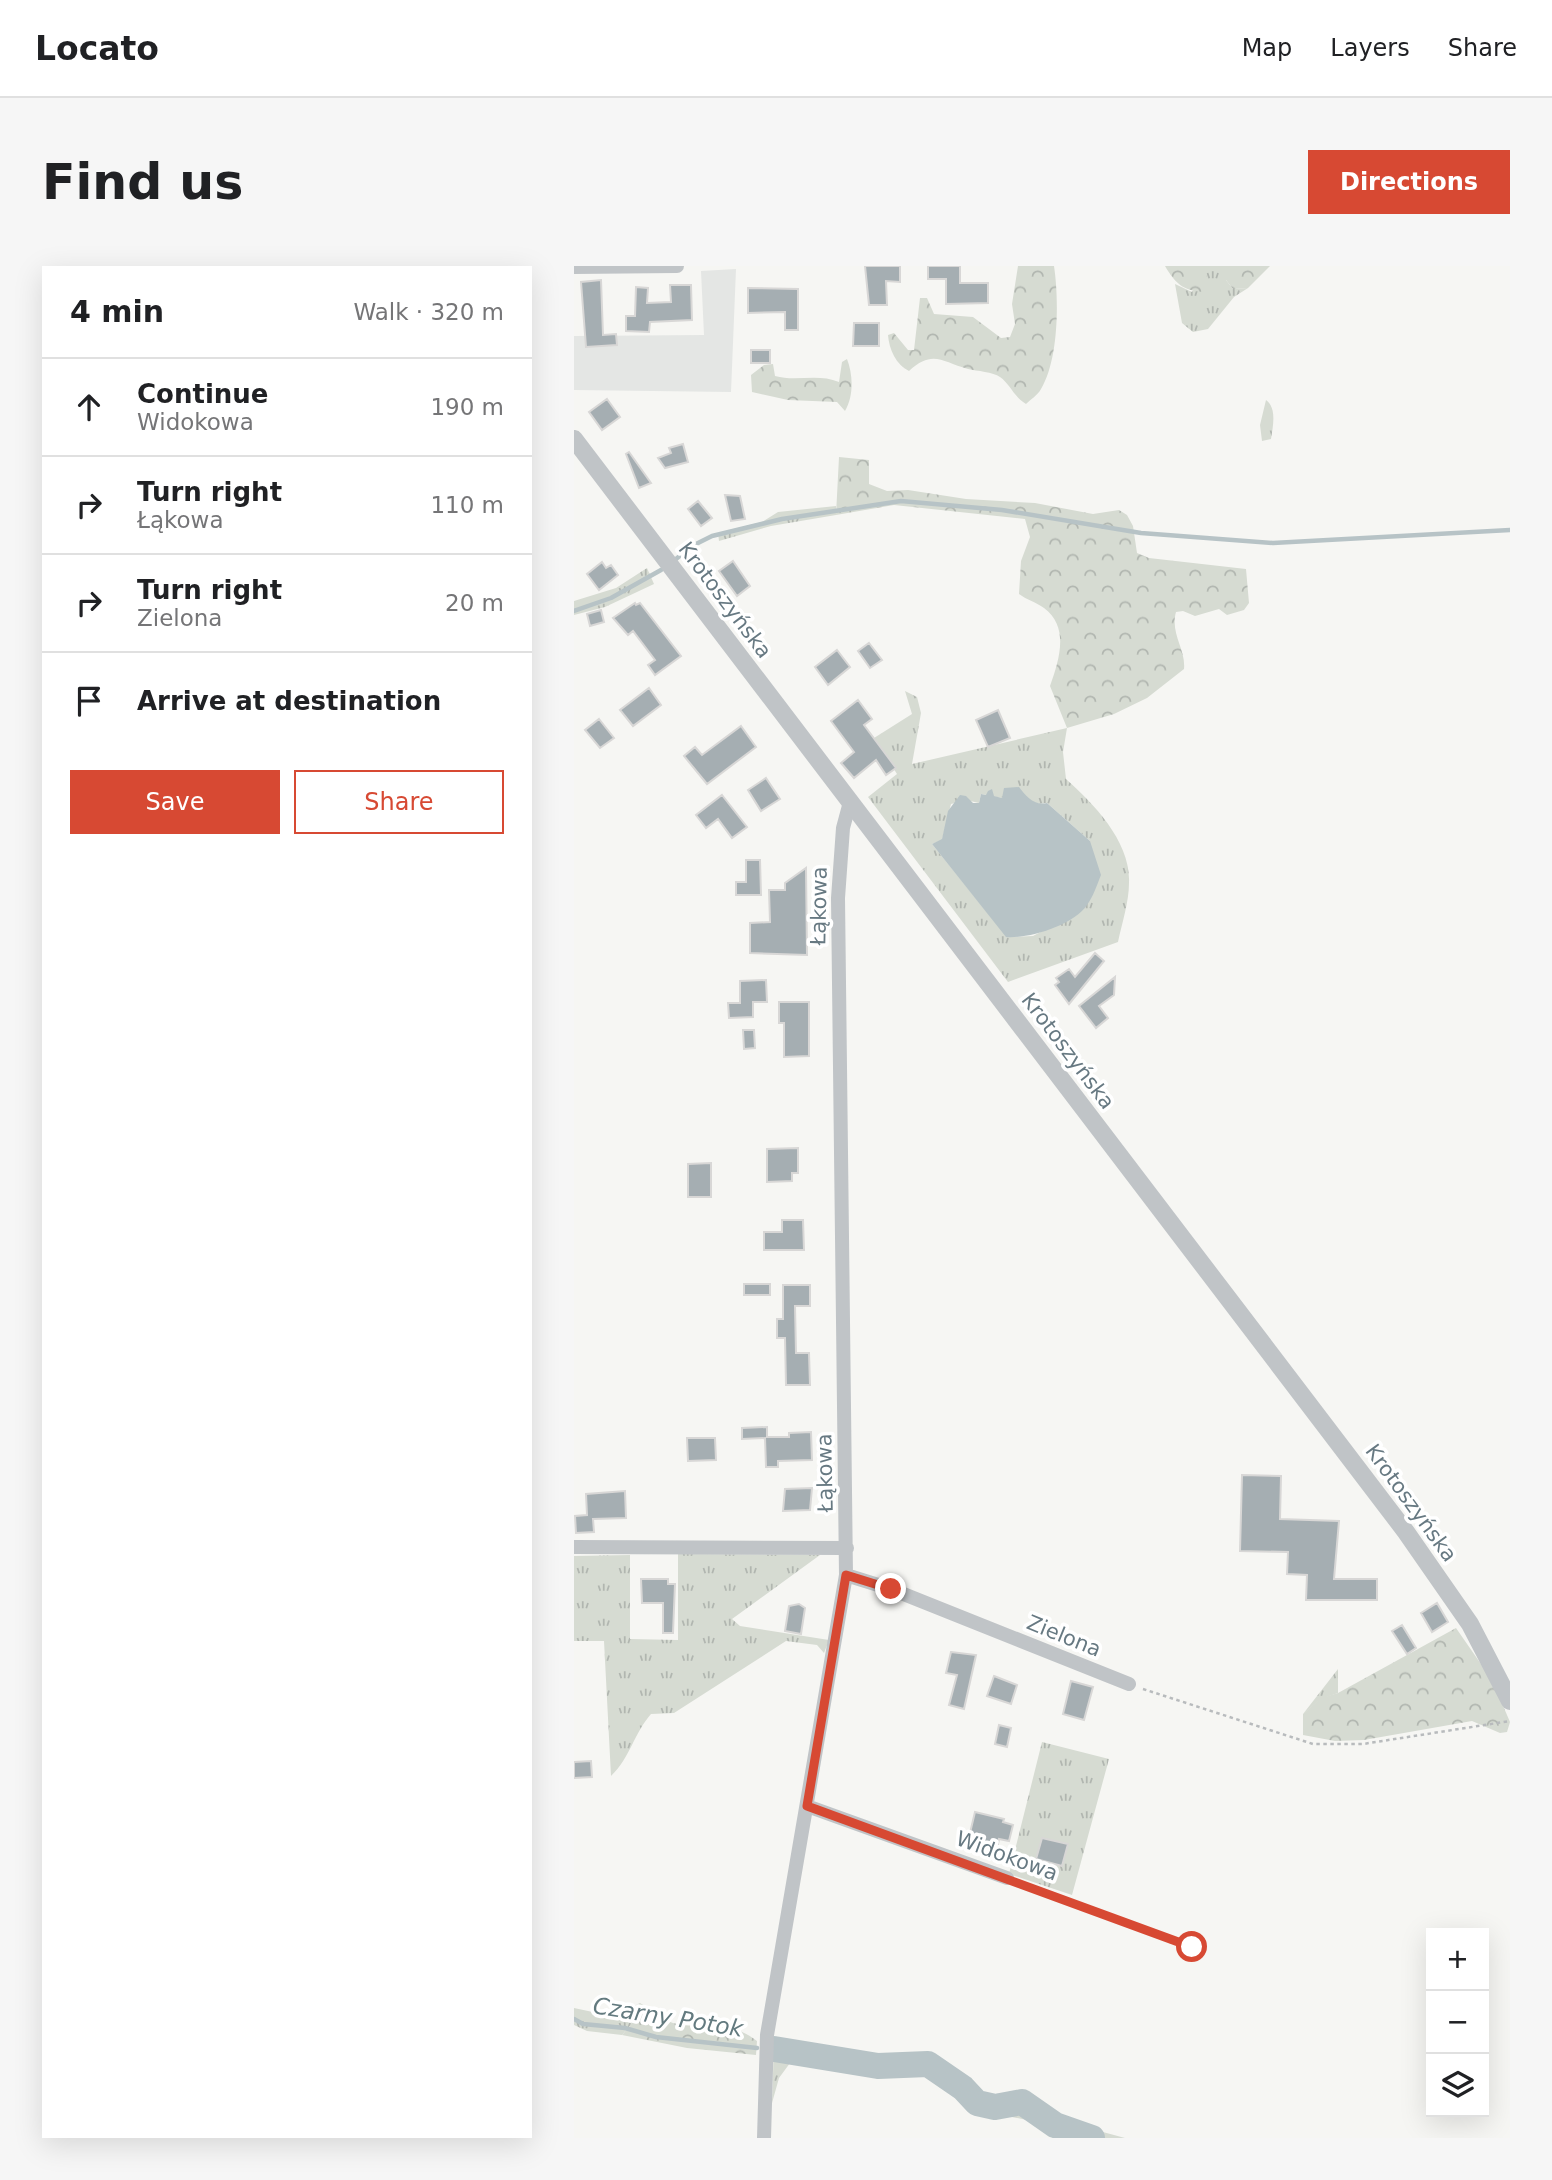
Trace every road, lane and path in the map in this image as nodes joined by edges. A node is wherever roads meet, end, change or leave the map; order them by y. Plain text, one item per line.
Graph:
1 (677, 266) edge
2 (574, 267) edge
3 (574, 439) edge
4 (850, 803) junction
5 (574, 1547) edge
6 (847, 1548) junction
7 (846, 1575) junction
8 (1129, 1684) joint
9 (1510, 1700) edge
10 (1510, 1721) edge
11 (807, 1806) junction
12 (1007, 1878) joint
13 (1192, 1947) dead end
14 (764, 2138) edge

1 - 2 street
3 - 4 street, Krotoszyńska
4 - 6 street, Łąkowa
4 - 9 street, Krotoszyńska
5 - 6 street
6 - 7 street, Łąkowa
7 - 8 street, Zielona
7 - 11 street, Łąkowa
8 - 10 path
11 - 12 street, Widokowa
11 - 14 street, Łąkowa
12 - 13 path, Widokowa

